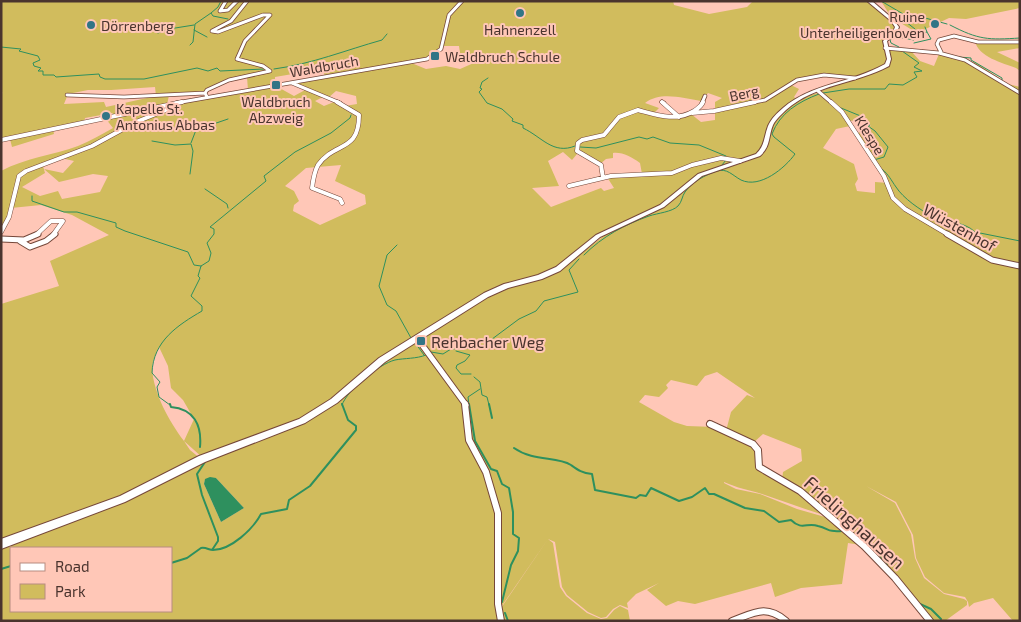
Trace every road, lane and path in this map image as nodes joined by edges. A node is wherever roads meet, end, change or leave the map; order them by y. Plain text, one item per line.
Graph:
1 (226, 1) edge
2 (237, 1) edge
3 (247, 1) edge
4 (462, 1) edge
5 (869, 1) edge
6 (1020, 42) edge
7 (886, 48) junction
8 (939, 54) junction
9 (855, 78) junction
10 (292, 83) junction
11 (818, 91) junction
12 (1020, 92) edge
13 (205, 93) junction
14 (67, 95) dead end
15 (705, 96) dead end
16 (207, 98) junction
17 (187, 101) junction
18 (662, 102) dead end
19 (692, 113) junction
20 (679, 117) junction
21 (1, 140) edge
22 (740, 162) junction
23 (604, 178) junction
24 (569, 186) dead end
25 (893, 198) joint
26 (342, 203) dead end
27 (1, 232) edge
28 (1, 239) edge
29 (20, 241) junction
30 (1020, 266) edge
31 (417, 338) junction
32 (710, 424) dead end
33 (1, 544) edge
34 (501, 621) edge
35 (732, 621) edge
36 (786, 621) edge
37 (930, 621) edge

1 - 2 street
3 - 13 street, Waldbruch
4 - 10 street, Waldbruch
5 - 7 main road
6 - 8 street
7 - 8 street
7 - 9 main road
8 - 12 street
9 - 11 main road
9 - 19 street, Berg
10 - 16 street, Waldbruch
10 - 26 street
11 - 22 main road
11 - 25 street, Klespe
13 - 14 street, Waldbruch
13 - 16 street
15 - 19 street, Berg
16 - 17 street, Waldbruch
17 - 21 street, Waldbruch
17 - 27 street
18 - 20 street
19 - 20 street, Berg
20 - 23 street, Berg
22 - 23 street
22 - 31 main road
23 - 24 street
25 - 30 street, Wüstenhof
28 - 29 street
29 - 29 street
31 - 33 main road
31 - 34 street
32 - 37 street, Frielinghausen
35 - 36 street

